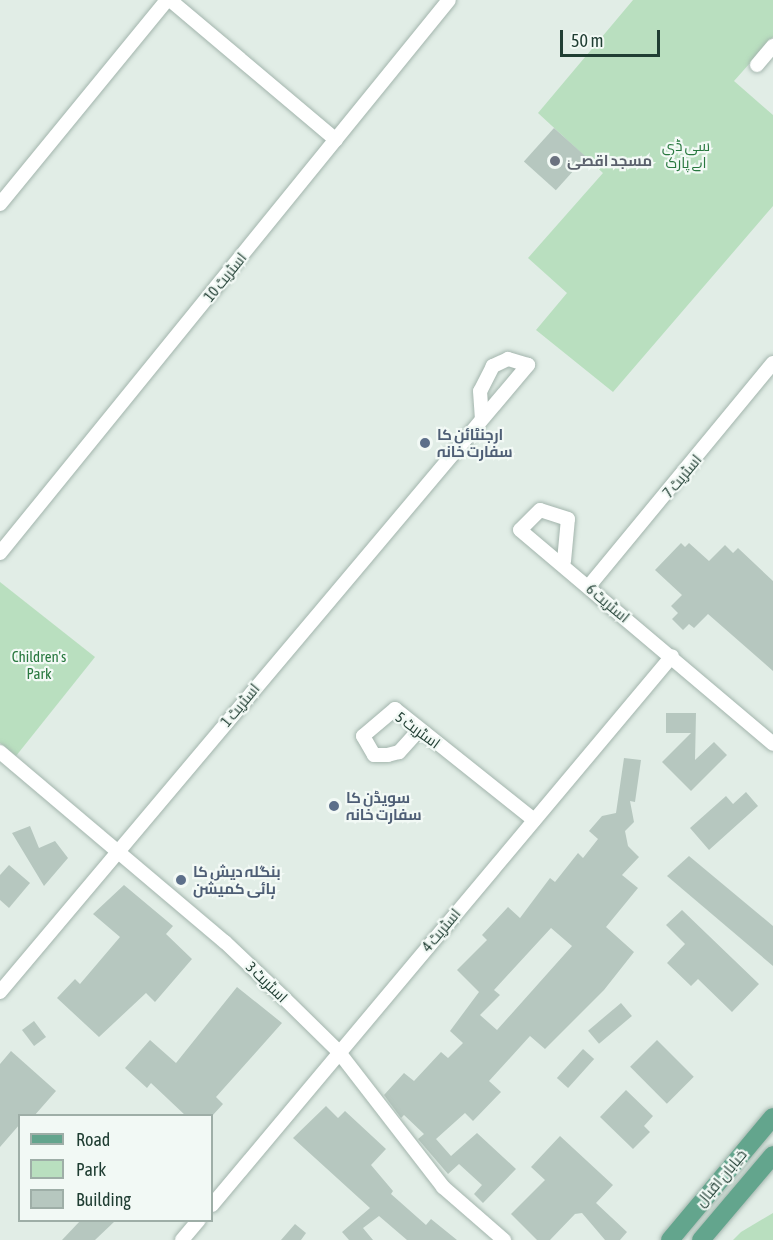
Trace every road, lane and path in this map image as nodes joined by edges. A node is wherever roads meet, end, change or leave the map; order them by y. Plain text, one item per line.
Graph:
1 (169, 0) edge
2 (449, 0) edge
3 (773, 46) edge
4 (757, 65) dead end
5 (336, 140) junction
6 (0, 204) edge
7 (773, 363) edge
8 (482, 418) dead end
9 (0, 553) edge
10 (564, 561) dead end
11 (589, 586) junction
12 (672, 656) junction
13 (419, 730) dead end
14 (773, 744) edge
15 (0, 752) edge
16 (534, 820) junction
17 (118, 850) junction
18 (0, 992) edge
19 (338, 1052) junction
20 (773, 1117) edge
21 (773, 1155) edge
22 (213, 1204) edge
23 (197, 1222) edge
24 (182, 1240) edge
25 (504, 1240) edge
26 (670, 1240) edge
27 (701, 1240) edge

1 - 5 street
1 - 6 street
2 - 5 street, اسٹریٹ 10
3 - 4 street
5 - 9 street, اسٹریٹ 10
7 - 11 street, اسٹریٹ 7
8 - 17 street, اسٹریٹ 1
10 - 11 street, اسٹریٹ 6
11 - 12 street, اسٹریٹ 6
12 - 14 street, اسٹریٹ 6
12 - 16 street, اسٹریٹ 4
13 - 16 street, اسٹریٹ 5
15 - 17 street, اسٹریٹ 3
16 - 19 street, اسٹریٹ 4
17 - 18 street, اسٹریٹ 1
17 - 19 street, اسٹریٹ 3
19 - 22 street, اسٹریٹ 4
19 - 25 street, اسٹریٹ 3
20 - 26 main road, خیابان اقبال
21 - 27 main road, خیابان اقبال
23 - 24 street

